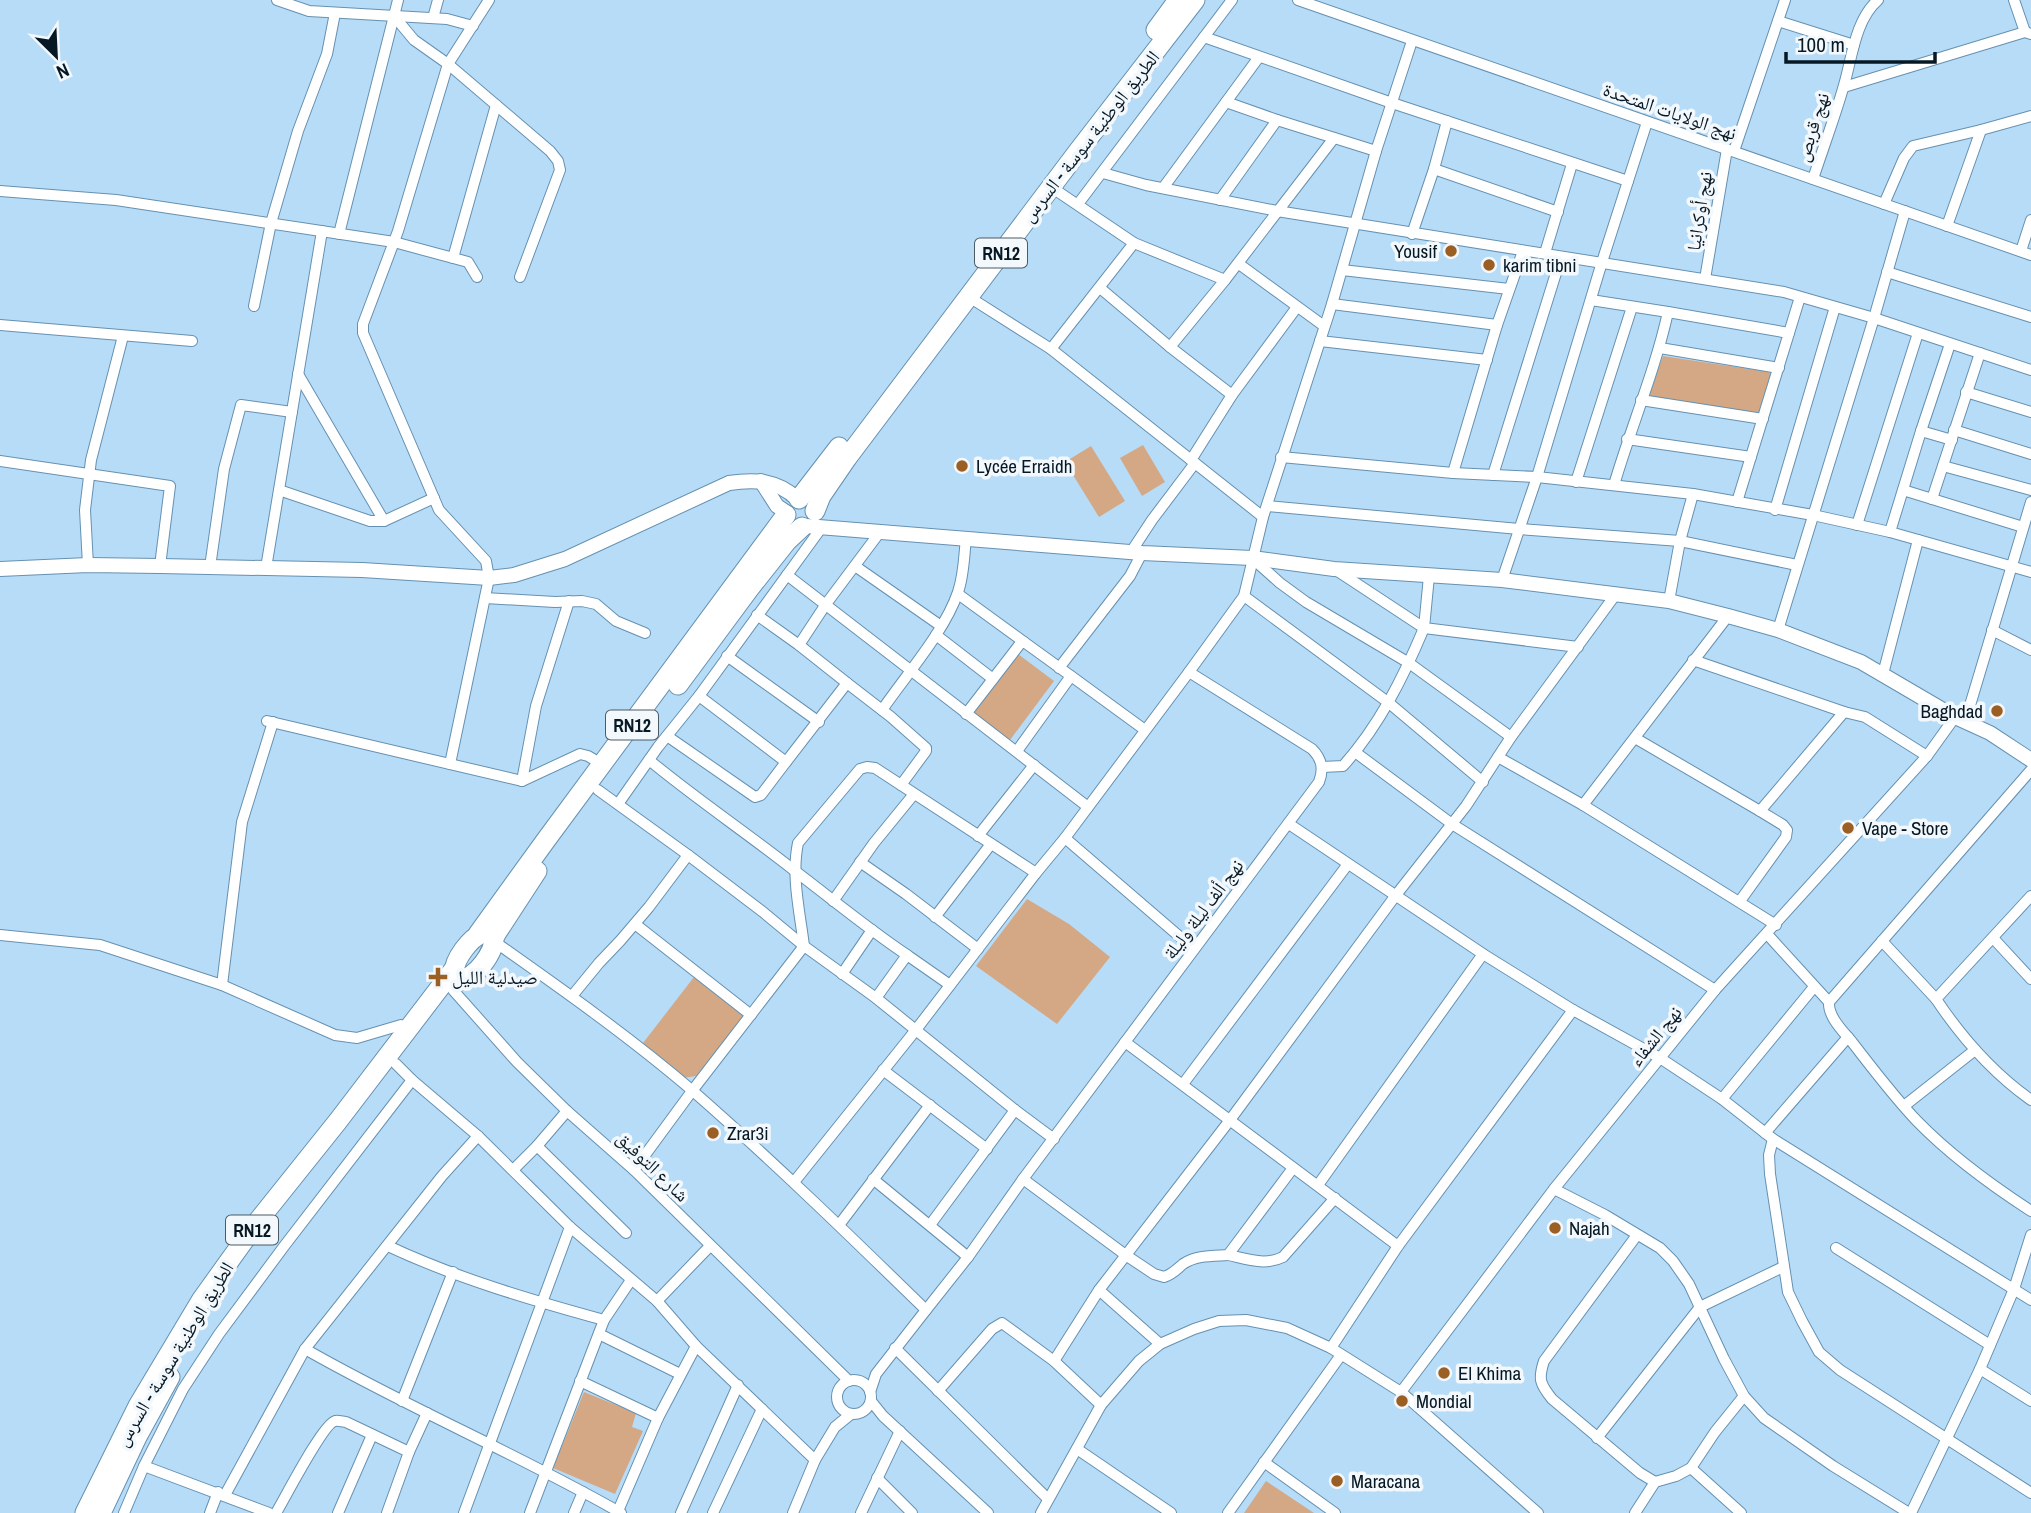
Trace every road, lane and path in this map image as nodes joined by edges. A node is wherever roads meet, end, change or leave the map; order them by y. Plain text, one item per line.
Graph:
1 (277, 0) edge
2 (398, 0) edge
3 (438, 0) edge
4 (489, 0) edge
5 (1178, 0) edge
6 (1195, 0) edge
7 (1232, 0) edge
8 (1298, 0) edge
9 (1785, 0) edge
10 (1878, 0) edge
11 (2014, 0) edge
12 (335, 13) junction
13 (394, 16) junction
14 (433, 18) junction
15 (1778, 22) junction
16 (473, 26) junction
17 (2028, 33) edge
18 (1205, 37) junction
19 (1412, 41) junction
20 (1854, 45) junction
21 (1259, 57) junction
22 (448, 64) junction
23 (1844, 86) junction
24 (1226, 102) junction
25 (1392, 103) junction
26 (496, 105) junction
27 (2031, 116) edge
28 (1277, 120) junction
29 (1447, 121) junction
30 (1647, 122) junction
31 (1981, 130) junction
32 (1334, 138) junction
33 (1730, 150) junction
34 (1376, 151) junction
35 (1572, 164) junction
36 (1434, 169) junction
37 (1103, 173) junction
38 (1813, 179) junction
39 (1628, 181) junction
40 (1051, 187) junction
41 (1163, 188) junction
42 (0, 191) edge
43 (1220, 200) junction
44 (1078, 204) junction
45 (1884, 204) junction
46 (1277, 211) junction
47 (1905, 211) junction
48 (1558, 212) junction
49 (2031, 219) edge
50 (271, 223) junction
51 (1355, 225) junction
52 (1947, 226) junction
53 (322, 231) junction
54 (339, 234) junction
55 (1412, 234) junction
56 (394, 242) junction
57 (1134, 243) junction
58 (1523, 251) junction
59 (1545, 253) junction
60 (2026, 253) edge
61 (1561, 257) junction
62 (453, 258) junction
63 (1602, 262) junction
64 (1238, 264) junction
65 (1342, 270) junction
66 (1887, 272) junction
67 (477, 277) dead end
68 (520, 277) dead end
69 (1705, 279) junction
70 (1225, 280) junction
71 (1100, 288) junction
72 (1509, 289) junction
73 (969, 297) junction
74 (1800, 297) junction
75 (1591, 300) junction
76 (1332, 304) junction
77 (254, 306) dead end
78 (1297, 307) junction
79 (1632, 307) junction
80 (1835, 307) junction
81 (1668, 312) junction
82 (2031, 317) edge
83 (1874, 318) junction
84 (0, 325) edge
85 (1497, 325) junction
86 (1324, 326) junction
87 (1789, 333) junction
88 (1918, 333) junction
89 (123, 336) junction
90 (192, 341) dead end
91 (1320, 341) junction
92 (1950, 344) junction
93 (1170, 346) junction
94 (1660, 348) junction
95 (1051, 349) junction
96 (1980, 353) junction
97 (1487, 360) junction
98 (1779, 368) junction
99 (2031, 370) edge
100 (298, 374) junction
101 (1966, 392) junction
102 (1232, 395) junction
103 (1642, 400) junction
104 (292, 412) junction
105 (2031, 412) edge
106 (1763, 419) junction
107 (1921, 431) junction
108 (1953, 435) junction
109 (1627, 439) junction
110 (2031, 454) edge
111 (1281, 457) junction
112 (1751, 457) junction
113 (0, 461) edge
114 (1193, 462) junction
115 (1943, 466) junction
116 (1453, 473) junction
117 (90, 474) junction
118 (1493, 475) junction
119 (1537, 477) junction
120 (1576, 482) junction
121 (1614, 485) junction
122 (279, 490) junction
123 (1903, 490) junction
124 (2031, 490) edge
125 (1693, 495) junction
126 (434, 498) junction
127 (1932, 499) junction
128 (1737, 502) junction
129 (2031, 502) edge
130 (792, 506) junction
131 (1774, 510) junction
132 (1265, 511) junction
133 (1813, 515) junction
134 (384, 521) junction
135 (812, 521) junction
136 (1857, 525) junction
137 (2023, 527) junction
138 (1519, 528) junction
139 (880, 531) junction
140 (1890, 532) junction
141 (966, 538) junction
142 (1918, 540) junction
143 (1680, 541) junction
144 (1137, 552) junction
145 (1252, 558) junction
146 (88, 565) junction
147 (1797, 565) junction
148 (160, 566) junction
149 (855, 566) junction
150 (2011, 566) junction
151 (210, 567) junction
152 (266, 568) junction
153 (0, 569) edge
154 (1334, 569) junction
155 (2031, 572) edge
156 (788, 575) junction
157 (1429, 576) junction
158 (489, 578) junction
159 (1502, 580) junction
160 (958, 594) junction
161 (1616, 594) junction
162 (1244, 596) junction
163 (485, 598) junction
164 (569, 601) junction
165 (1669, 601) junction
166 (826, 604) junction
167 (757, 615) junction
168 (1728, 616) junction
169 (1424, 628) junction
170 (1778, 630) junction
171 (1992, 630) junction
172 (938, 631) junction
173 (645, 633) dead end
174 (1024, 642) junction
175 (799, 645) junction
176 (1578, 647) junction
177 (2031, 650) edge
178 (727, 656) junction
179 (1693, 660) junction
180 (1409, 663) junction
181 (1059, 668) junction
182 (911, 669) junction
183 (1189, 673) junction
184 (1883, 674) junction
185 (1071, 676) junction
186 (993, 678) junction
187 (847, 683) junction
188 (699, 696) junction
189 (1389, 703) junction
190 (882, 710) junction
191 (1844, 712) junction
192 (966, 713) junction
193 (1960, 719) junction
194 (819, 722) junction
195 (1145, 730) junction
196 (667, 736) junction
197 (1511, 737) junction
198 (1635, 738) junction
199 (1017, 751) junction
200 (1356, 752) junction
201 (1927, 756) junction
202 (1498, 757) junction
203 (649, 760) junction
204 (2031, 760) edge
205 (786, 762) junction
206 (450, 764) junction
207 (603, 765) junction
208 (1034, 765) junction
209 (1322, 767) junction
210 (2031, 770) edge
211 (522, 780) junction
212 (1483, 782) junction
213 (901, 785) junction
214 (598, 790) junction
215 (914, 794) junction
216 (618, 804) junction
217 (1584, 805) junction
218 (1088, 807) junction
219 (1760, 811) junction
220 (1289, 824) junction
221 (1452, 824) junction
222 (978, 836) junction
223 (1065, 838) junction
224 (991, 844) junction
225 (688, 855) junction
226 (860, 862) junction
227 (1348, 864) junction
228 (795, 871) junction
229 (1036, 873) junction
230 (1396, 895) junction
231 (2031, 896) edge
232 (833, 901) junction
233 (1740, 901) junction
234 (935, 917) junction
235 (635, 924) junction
236 (1776, 925) junction
237 (872, 930) junction
238 (1767, 934) junction
239 (0, 935) edge
240 (489, 938) junction
241 (1993, 938) junction
242 (1882, 941) junction
243 (804, 946) junction
244 (978, 949) junction
245 (1194, 949) junction
246 (1483, 954) junction
247 (907, 955) junction
248 (842, 974) junction
249 (456, 979) junction
250 (2031, 979) edge
251 (222, 985) junction
252 (950, 985) junction
253 (1814, 987) junction
254 (1715, 990) junction
255 (572, 996) junction
256 (876, 998) junction
257 (1936, 999) junction
258 (1829, 1002) junction
259 (1573, 1010) junction
260 (751, 1015) junction
261 (408, 1028) junction
262 (915, 1031) junction
263 (1849, 1037) junction
264 (1125, 1042) junction
265 (1975, 1050) junction
266 (1660, 1058) junction
267 (396, 1064) junction
268 (883, 1070) junction
269 (412, 1080) junction
270 (1183, 1084) junction
271 (692, 1091) junction
272 (1721, 1099) junction
273 (2031, 1100) edge
274 (929, 1105) junction
275 (1904, 1106) junction
276 (1015, 1110) junction
277 (567, 1111) junction
278 (1230, 1120) junction
279 (478, 1136) junction
280 (1769, 1136) junction
281 (1054, 1139) junction
282 (537, 1146) junction
283 (987, 1149) junction
284 (1293, 1168) junction
285 (513, 1170) junction
286 (634, 1170) junction
287 (1023, 1178) junction
288 (873, 1179) junction
289 (794, 1182) junction
290 (1318, 1185) junction
291 (1554, 1189) junction
292 (1335, 1198) junction
293 (2031, 1211) edge
294 (839, 1225) junction
295 (930, 1225) junction
296 (569, 1227) junction
297 (626, 1233) dead end
298 (1637, 1235) junction
299 (2031, 1236) edge
300 (388, 1246) junction
301 (710, 1246) junction
302 (1398, 1246) junction
303 (1836, 1248) dead end
304 (1127, 1255) junction
305 (1228, 1255) junction
306 (968, 1257) junction
307 (1783, 1267) junction
308 (453, 1272) junction
309 (631, 1280) junction
310 (2014, 1289) junction
311 (1099, 1290) junction
312 (2031, 1300) edge
313 (657, 1301) junction
314 (540, 1302) junction
315 (1700, 1307) junction
316 (926, 1310) junction
317 (604, 1320) junction
318 (599, 1334) junction
319 (1160, 1343) junction
320 (1990, 1345) junction
321 (696, 1346) junction
322 (895, 1348) junction
323 (1331, 1348) junction
324 (305, 1349) junction
325 (1341, 1355) junction
326 (1054, 1361) junction
327 (833, 1364) junction
328 (1980, 1369) junction
329 (680, 1374) junction
330 (876, 1374) junction
331 (580, 1381) junction
332 (853, 1381) junction
333 (738, 1385) junction
334 (939, 1391) junction
335 (1401, 1392) junction
336 (871, 1396) junction
337 (1744, 1396) junction
338 (838, 1399) junction
339 (402, 1401) junction
340 (2031, 1401) edge
341 (1101, 1405) junction
342 (762, 1409) junction
343 (427, 1413) junction
344 (855, 1414) junction
345 (883, 1416) junction
346 (659, 1418) junction
347 (835, 1427) junction
348 (900, 1431) junction
349 (372, 1435) junction
350 (1597, 1438) junction
351 (1946, 1440) junction
352 (489, 1442) junction
353 (1077, 1449) junction
354 (409, 1452) junction
355 (815, 1460) junction
356 (1264, 1462) junction
357 (145, 1466) junction
358 (1691, 1468) junction
359 (544, 1471) junction
360 (877, 1478) junction
361 (1655, 1482) junction
362 (583, 1492) junction
363 (2031, 1493) edge
364 (221, 1494) junction
365 (1048, 1499) junction
366 (620, 1512) edge
367 (85, 1513) edge
368 (101, 1513) edge
369 (124, 1513) edge
370 (210, 1513) edge
371 (270, 1513) edge
372 (276, 1513) edge
373 (338, 1513) edge
374 (387, 1513) edge
375 (464, 1513) edge
376 (530, 1513) edge
377 (574, 1513) edge
378 (681, 1513) edge
379 (713, 1513) edge
380 (793, 1513) edge
381 (862, 1513) edge
382 (912, 1513) edge
383 (988, 1513) edge
384 (1041, 1513) edge
385 (1171, 1513) edge
386 (1228, 1513) edge
387 (1335, 1513) edge
388 (1538, 1513) edge
389 (1635, 1513) edge
390 (1741, 1513) edge
391 (1910, 1513) edge

1 - 12 street
2 - 13 street
3 - 14 street
4 - 16 street
5 - 130 highway, الطريق الوطنية سوسة - السرس / RN12
6 - 40 highway, الطريق الوطنية سوسة - السرس / RN12
7 - 18 street
8 - 19 street, نهج الولايات المتحدة
9 - 15 street, نهج أوكرانيا
10 - 20 street, نهج قربص
11 - 17 street
12 - 13 street
12 - 50 street
13 - 14 street
13 - 22 street
13 - 54 street
14 - 16 street
15 - 20 street
15 - 33 street, نهج أوكرانيا
16 - 22 street
17 - 23 street
18 - 21 street
18 - 37 street
19 - 25 street
19 - 30 street, نهج الولايات المتحدة
20 - 23 street, نهج قربص
21 - 24 street
21 - 25 street
22 - 26 street
22 - 56 street
23 - 38 street, نهج قربص
24 - 28 street
24 - 41 street
25 - 29 street
25 - 34 street
26 - 62 street
26 - 68 street
27 - 31 street
28 - 32 street
28 - 43 street
29 - 35 street
29 - 36 street
30 - 33 street, نهج الولايات المتحدة
30 - 39 street
31 - 45 street
31 - 52 street
32 - 34 street
32 - 46 street
33 - 38 street, نهج الولايات المتحدة
33 - 69 street, نهج أوكرانيا
34 - 51 street
35 - 39 street
35 - 48 street
36 - 48 street
36 - 55 street
37 - 41 street
37 - 44 street
38 - 45 street, نهج الولايات المتحدة
39 - 63 street
40 - 44 street
40 - 73 highway, الطريق الوطنية سوسة - السرس / RN12
41 - 43 street
42 - 50 street
43 - 46 street
44 - 57 street
45 - 47 street, نهج الولايات المتحدة
46 - 51 street
46 - 64 street
47 - 52 street, نهج الولايات المتحدة
47 - 66 street
48 - 59 street
49 - 60 street
50 - 53 street
50 - 77 street
51 - 55 street
51 - 65 street
52 - 60 street, نهج الولايات المتحدة
53 - 54 street
53 - 100 street
54 - 56 street
55 - 58 street
56 - 62 street
56 - 126 street
57 - 70 street
57 - 71 street
58 - 59 street
58 - 72 street
59 - 61 street
61 - 63 street
61 - 118 street
62 - 67 street
63 - 69 street
63 - 75 street
64 - 70 street
64 - 78 street
65 - 72 street
65 - 76 street
66 - 82 street
66 - 83 street
69 - 74 street
70 - 93 street
71 - 93 street
71 - 95 street
72 - 85 street
73 - 95 street
73 - 135 highway, الطريق الوطنية سوسة - السرس / RN12
74 - 80 street
74 - 87 street
75 - 79 street
75 - 119 street
76 - 85 street
76 - 86 street
78 - 86 street
78 - 102 street
79 - 81 street
79 - 120 street
80 - 83 street
80 - 131 street
81 - 87 street
81 - 94 street
83 - 88 street
83 - 133 street
84 - 89 street
85 - 97 street
86 - 91 street
87 - 98 street
88 - 92 street
88 - 136 street
89 - 90 street
89 - 117 street
91 - 97 street
91 - 111 street
92 - 96 street
92 - 107 street
93 - 102 street
94 - 98 street
94 - 103 street
95 - 114 street
96 - 99 street
96 - 101 street
97 - 116 street
98 - 106 street
100 - 104 street
100 - 134 street
101 - 105 street
101 - 108 street
102 - 114 street
103 - 106 street
103 - 109 street
104 - 122 street
104 - 151 street
106 - 112 street
107 - 108 street
107 - 123 street
108 - 110 street
108 - 115 street
109 - 112 street
109 - 121 street
111 - 116 street
111 - 132 street
112 - 128 street
113 - 117 street
114 - 132 street
114 - 144 street
115 - 124 street
115 - 127 street
116 - 118 street
117 - 146 street
117 - 148 street
118 - 119 street
119 - 120 street
119 - 138 street
120 - 121 street
121 - 125 street
122 - 134 street
122 - 152 street
123 - 127 street
123 - 140 street
125 - 128 street
125 - 143 street
126 - 134 street
126 - 158 street
127 - 137 street
128 - 131 street
129 - 137 street, نهج الشفاء
130 - 135 highway
130 - 158 street
130 - 207 highway, الطريق الوطنية سوسة - السرس / RN12
131 - 133 street
132 - 138 street
132 - 145 street
133 - 136 street
133 - 147 street
135 - 139 street
135 - 156 street
135 - 214 highway, الطريق الوطنية سوسة - السرس / RN12
136 - 140 street
137 - 150 street, نهج الشفاء
138 - 143 street
138 - 159 street
139 - 141 street
139 - 149 street
140 - 142 street
141 - 144 street
141 - 160 street
142 - 150 street
142 - 184 street
143 - 147 street
143 - 165 street
144 - 145 street
144 - 181 street
145 - 154 street
145 - 162 street
145 - 180 street
146 - 148 street
146 - 153 street
147 - 170 street
148 - 151 street
149 - 166 street
149 - 172 street
150 - 155 street
150 - 171 street, نهج الشفاء
151 - 152 street
152 - 158 street
154 - 157 street
154 - 169 street
156 - 166 street
156 - 167 street
157 - 159 street
157 - 169 street
158 - 163 street
159 - 161 street
160 - 172 street
160 - 174 street
161 - 165 street
161 - 176 street
162 - 183 street
162 - 189 street
163 - 164 street
163 - 206 street
164 - 173 street
164 - 211 street
165 - 168 street
166 - 175 street
166 - 182 street
167 - 175 street
167 - 178 street
168 - 170 street
168 - 179 street
169 - 176 street
169 - 180 street
170 - 184 street
171 - 177 street
171 - 193 street, نهج الشفاء
172 - 182 street
172 - 186 street
174 - 181 street
174 - 186 street
175 - 187 street
176 - 197 street
178 - 188 street
178 - 194 street
179 - 191 street
179 - 198 street
180 - 189 street
180 - 197 street
181 - 185 street
182 - 190 street
182 - 192 street
183 - 195 street
183 - 209 street
184 - 193 street
185 - 195 street
185 - 199 street
186 - 192 street
187 - 190 street
187 - 194 street
188 - 196 street
188 - 205 street
189 - 200 street
189 - 212 street
190 - 213 street
191 - 201 street
191 - 219 street
192 - 199 street
193 - 201 street, نهج الشفاء
193 - 204 street
194 - 205 street
195 - 218 street
196 - 203 street
196 - 205 street
197 - 202 street
198 - 217 street
198 - 219 street
199 - 208 street
200 - 209 street
200 - 221 street
201 - 236 street, نهج الشفاء
202 - 212 street
202 - 217 street
203 - 216 street
203 - 228 street
206 - 211 street
206 - 251 street
207 - 211 street
207 - 240 highway, الطريق الوطنية سوسة - السرس / RN12
208 - 218 street
208 - 222 street
209 - 220 street, نهج ألف ليلة وليلة
210 - 242 street
212 - 221 street
213 - 215 street
213 - 228 street
214 - 216 street
214 - 240 highway, الطريق الوطنية سوسة - السرس / RN12
215 - 222 street
215 - 226 street
216 - 225 street
217 - 233 street
218 - 223 street
219 - 233 street
220 - 227 street
220 - 245 street, نهج ألف ليلة وليلة
221 - 230 street
221 - 254 street
222 - 224 street
223 - 229 street
223 - 245 street
224 - 229 street
224 - 234 street
225 - 235 street
225 - 243 street
226 - 232 street
226 - 234 street
227 - 230 street
227 - 270 street
228 - 232 street
228 - 243 street
229 - 244 street
230 - 246 street
230 - 278 street
231 - 241 street
232 - 237 street
233 - 236 street
234 - 244 street
235 - 255 street
235 - 260 street
236 - 238 street, نهج الشفاء
237 - 247 street
237 - 248 street
238 - 253 street
238 - 254 street, نهج الشفاء
239 - 251 street
240 - 249 highway, RN12
240 - 255 street
241 - 250 street
241 - 257 street
242 - 257 street
242 - 258 street
243 - 248 street
243 - 260 street
244 - 252 street
245 - 264 street, نهج ألف ليلة وليلة
246 - 259 street
246 - 290 street
247 - 252 street
247 - 256 street
248 - 256 street
249 - 261 highway, الطريق الوطنية سوسة - السرس / RN12
249 - 267 highway, الطريق الوطنية سوسة - السرس / RN12
249 - 277 street, شارع التوفيق
251 - 261 street
252 - 262 street
253 - 258 street
253 - 272 street
254 - 266 street, نهج الشفاء
255 - 271 street
256 - 262 street
257 - 265 street
258 - 263 street
259 - 266 street
259 - 302 street
260 - 271 street
261 - 367 highway, الطريق الوطنية سوسة - السرس / RN12
262 - 268 street
262 - 276 street
263 - 275 street
263 - 280 street
264 - 270 street
264 - 281 street, نهج ألف ليلة وليلة
265 - 273 street
265 - 275 street
266 - 272 street
266 - 291 street, نهج الشفاء
267 - 269 street
267 - 368 highway, الطريق الوطنية سوسة - السرس / RN12
268 - 274 street
268 - 289 street
269 - 279 street
269 - 357 street
270 - 278 street
271 - 286 street
271 - 289 street
272 - 280 street
274 - 283 street
274 - 288 street
275 - 293 street
276 - 281 street
276 - 283 street
277 - 282 street
277 - 286 street, شارع التوفيق
278 - 284 street
278 - 304 street
279 - 285 street
279 - 300 street
280 - 307 street
280 - 310 street
281 - 287 street, نهج ألف ليلة وليلة
282 - 285 street
282 - 297 street
283 - 295 street
284 - 290 street
284 - 305 street
285 - 296 street
286 - 301 street, شارع التوفيق
287 - 304 street
287 - 306 street, نهج ألف ليلة وليلة
288 - 294 street
288 - 295 street
289 - 294 street
290 - 292 street
291 - 298 street
291 - 335 street, نهج الشفاء
292 - 302 street
292 - 305 street
294 - 316 street
295 - 306 street
296 - 309 street
296 - 314 street
298 - 315 street
298 - 350 street
299 - 310 street
300 - 308 street
300 - 324 street
301 - 313 street
301 - 327 street, شارع التوفيق
302 - 323 street
303 - 320 street
304 - 305 street
304 - 311 street
306 - 316 street, نهج ألف ليلة وليلة
307 - 315 street
307 - 351 street
308 - 314 street
308 - 339 street
309 - 313 street
309 - 317 street
310 - 312 street
310 - 320 street
311 - 319 street
311 - 326 street
313 - 321 street
314 - 317 street
314 - 352 street
315 - 337 street
315 - 350 street
316 - 322 street, نهج ألف ليلة وليلة
317 - 318 street
318 - 329 street
318 - 331 street
319 - 323 street
319 - 341 street
320 - 328 street
321 - 329 street
321 - 333 street
322 - 330 street, نهج ألف ليلة وليلة
322 - 334 street
323 - 325 street
324 - 339 street
324 - 364 street
325 - 335 street
325 - 356 street
326 - 334 street
326 - 341 street
327 - 332 street, شارع التوفيق
327 - 338 street
328 - 340 street
328 - 351 street
329 - 346 street
330 - 332 street
330 - 336 street
331 - 346 street
331 - 359 street
332 - 336 street
332 - 338 street
333 - 342 street
333 - 378 street
334 - 365 street
335 - 388 street
336 - 344 street
336 - 345 street
337 - 358 street
337 - 391 street
338 - 344 street
338 - 347 street
339 - 343 street
341 - 353 street
342 - 355 street
342 - 379 street
343 - 352 street
343 - 354 street
344 - 345 street
344 - 347 street
345 - 348 street
346 - 366 street
347 - 355 street
348 - 360 street
348 - 383 street
349 - 354 street
349 - 372 street
349 - 373 street
350 - 361 street
351 - 363 street
351 - 391 street
352 - 359 street
352 - 375 street
353 - 365 street
353 - 385 street
354 - 374 street
355 - 380 street
356 - 386 street
356 - 387 street
357 - 364 street
357 - 369 street
358 - 361 street
358 - 390 street
359 - 362 street
359 - 376 street
360 - 381 street
360 - 382 street
361 - 389 street
362 - 366 street
362 - 377 street
364 - 370 street
364 - 371 street
365 - 384 street

